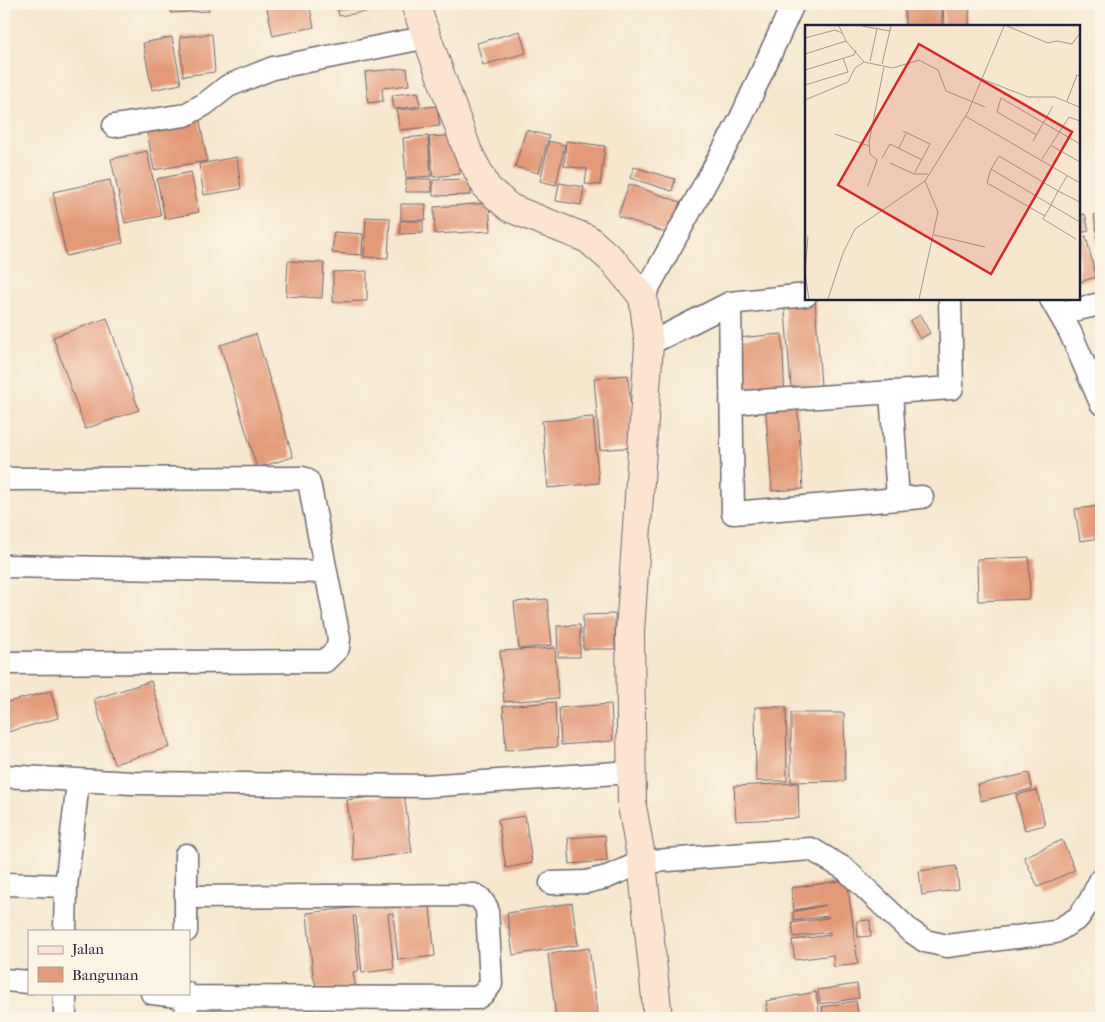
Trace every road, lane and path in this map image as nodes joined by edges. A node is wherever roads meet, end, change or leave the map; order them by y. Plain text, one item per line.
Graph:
1 (415, 4) edge
2 (793, 4) edge
3 (428, 37) junction
4 (114, 126) dead end
5 (805, 295) edge
6 (643, 297) junction
7 (950, 300) edge
8 (730, 303) junction
9 (1101, 304) edge
10 (1055, 306) edge
11 (649, 344) junction
12 (891, 392) junction
13 (731, 403) junction
14 (1101, 403) edge
15 (4, 479) edge
16 (922, 497) dead end
17 (898, 499) junction
18 (4, 566) edge
19 (326, 572) junction
20 (4, 663) edge
21 (632, 772) junction
22 (4, 776) edge
23 (78, 782) junction
24 (186, 855) dead end
25 (642, 862) junction
26 (1101, 879) edge
27 (551, 883) dead end
28 (4, 884) edge
29 (66, 886) junction
30 (186, 897) junction
31 (65, 930) edge
32 (186, 930) edge
33 (4, 980) edge
34 (28, 982) edge
35 (65, 994) edge
36 (155, 994) edge
37 (186, 1003) edge
38 (65, 1018) edge
39 (658, 1018) edge

1 - 3 street
2 - 6 street
3 - 4 street
3 - 6 street
5 - 8 street
6 - 11 street
7 - 12 street
8 - 11 street
8 - 13 street
9 - 10 street
10 - 14 street
11 - 21 street
12 - 13 street
12 - 17 street
13 - 17 street
15 - 19 street
16 - 17 street
18 - 19 street
19 - 20 street
21 - 23 street
21 - 25 street
22 - 23 street
23 - 29 street
24 - 30 street
25 - 26 street
25 - 27 street
25 - 39 street
28 - 29 street
29 - 31 street
30 - 32 street
30 - 37 street
33 - 34 street
35 - 38 street
36 - 37 street

